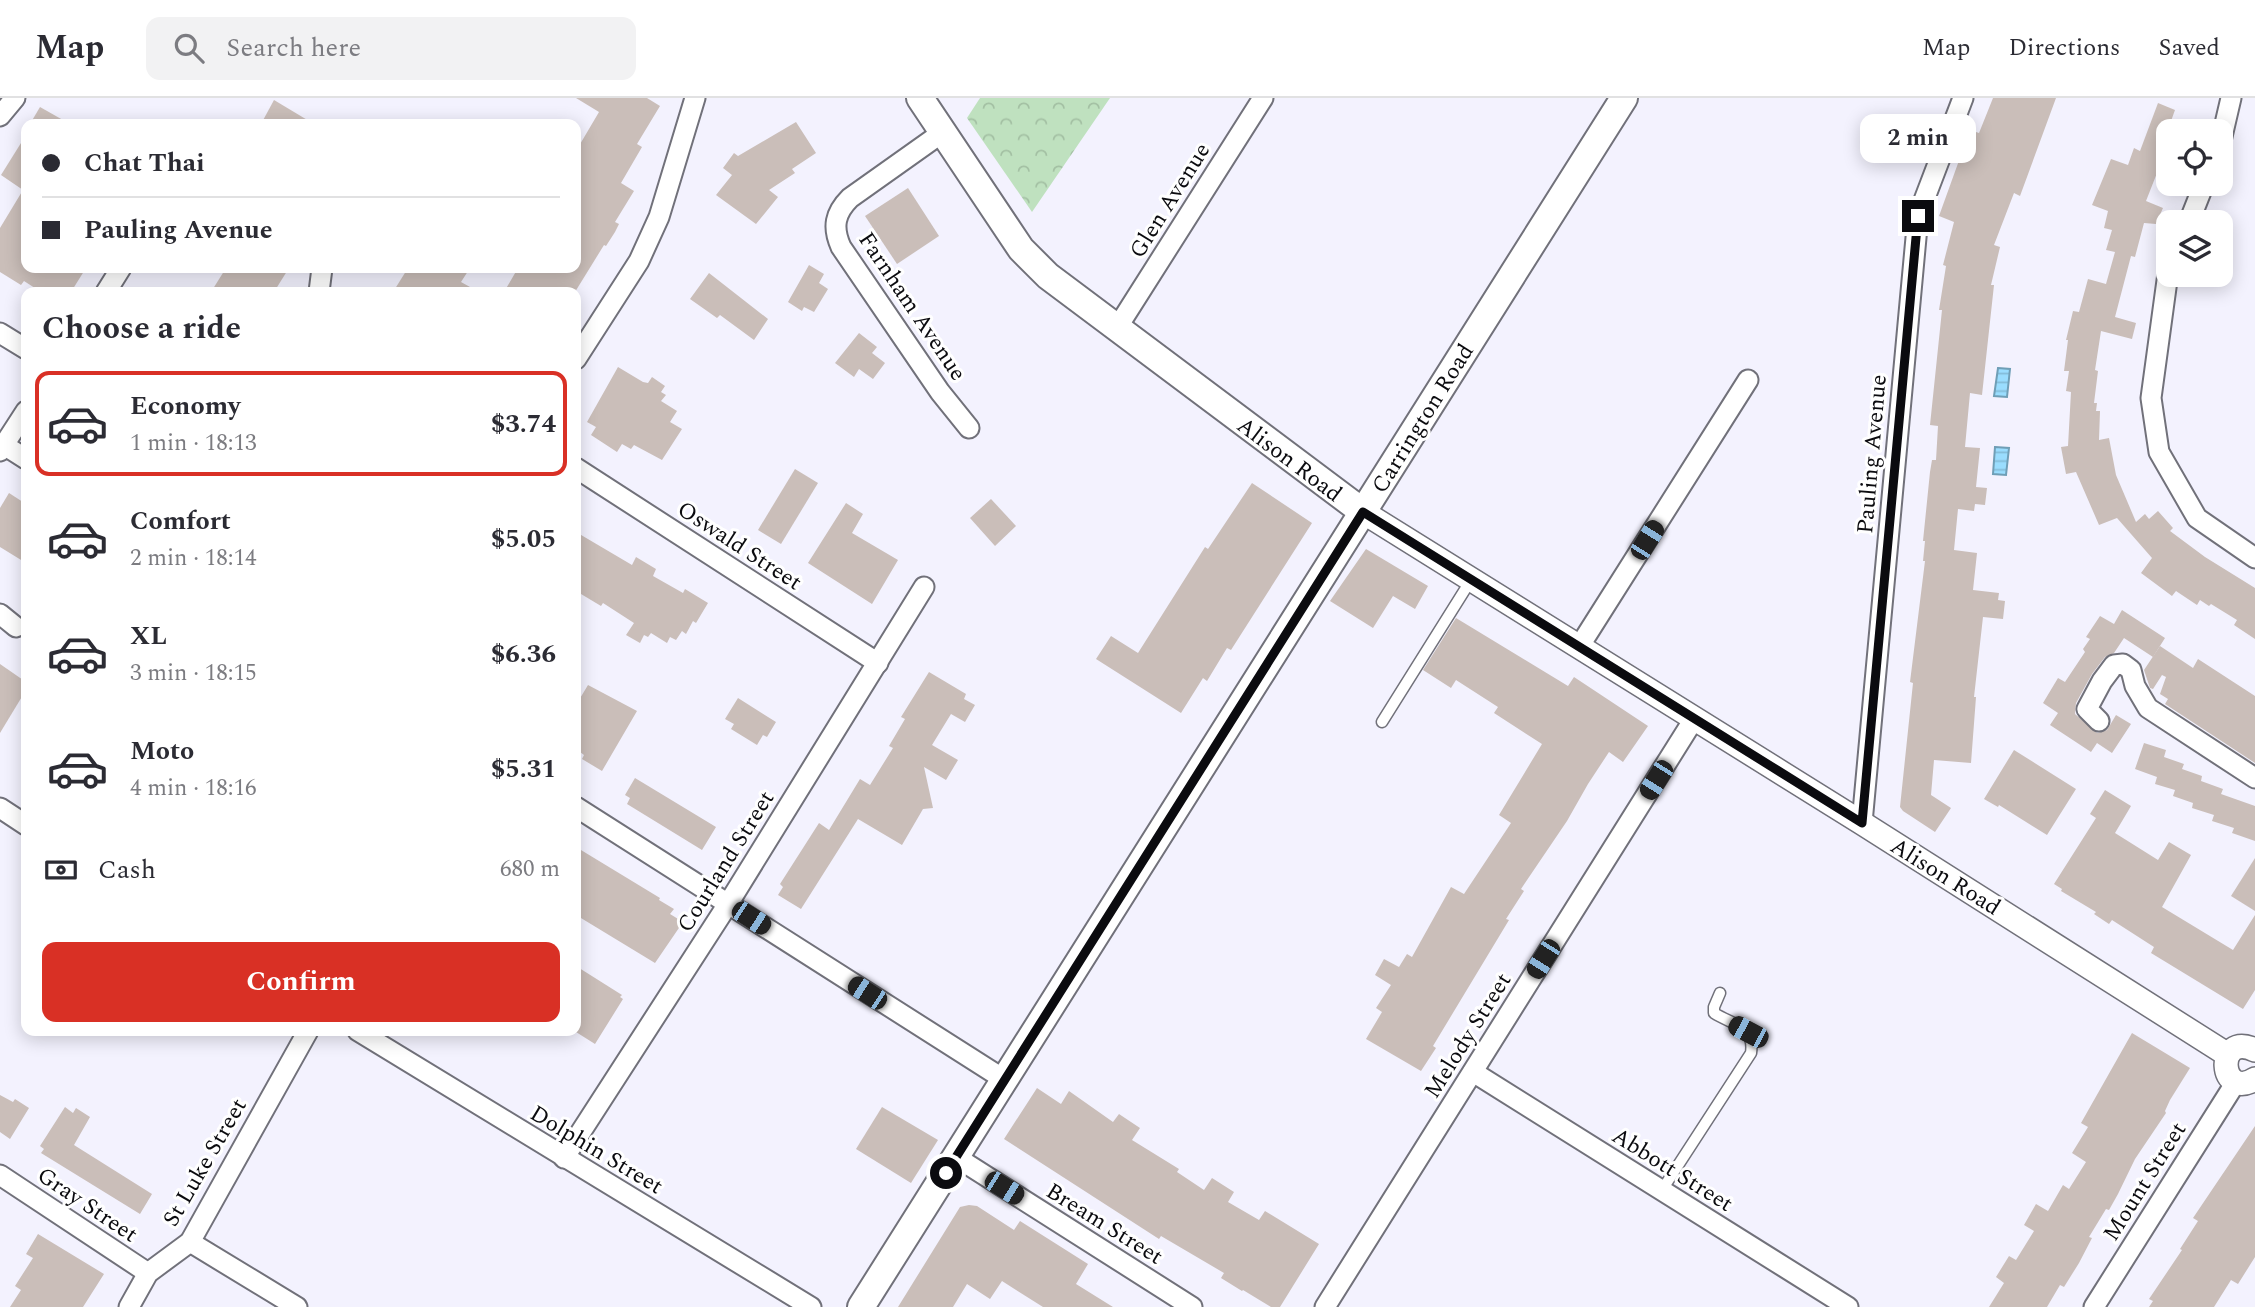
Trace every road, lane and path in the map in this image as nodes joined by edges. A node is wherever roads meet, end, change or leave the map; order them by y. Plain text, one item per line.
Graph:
1 (15, 98) edge
2 (695, 98) edge
3 (920, 98) edge
4 (1263, 98) edge
5 (1624, 98) edge
6 (1963, 98) edge
7 (2231, 98) edge
8 (0, 116) edge
9 (2226, 119) edge
10 (943, 132) junction
11 (2166, 287) edge
12 (1118, 328) junction
13 (0, 333) edge
14 (21, 346) edge
15 (581, 351) edge
16 (1748, 380) dead end
17 (21, 419) edge
18 (969, 428) dead end
19 (2, 448) edge
20 (21, 456) edge
21 (581, 471) edge
22 (1363, 512) junction
23 (2255, 558) edge
24 (1471, 580) junction
25 (924, 587) dead end
26 (0, 614) edge
27 (16, 628) dead end
28 (1579, 647) junction
29 (878, 663) junction
30 (1695, 719) junction
31 (2099, 721) dead end
32 (1382, 722) dead end
33 (2255, 778) edge
34 (0, 808) edge
35 (581, 810) edge
36 (21, 822) edge
37 (1862, 823) junction
38 (728, 904) junction
39 (1720, 993) dead end
40 (305, 1036) edge
41 (366, 1036) edge
42 (2255, 1050) edge
43 (2228, 1055) junction
44 (1473, 1072) junction
45 (1005, 1080) junction
46 (2245, 1081) edge
47 (956, 1157) junction
48 (564, 1158) junction
49 (0, 1175) edge
50 (1662, 1190) junction
51 (190, 1242) junction
52 (148, 1273) junction
53 (129, 1307) edge
54 (297, 1307) edge
55 (811, 1307) edge
56 (861, 1307) edge
57 (1192, 1307) edge
58 (1325, 1307) edge
59 (1848, 1307) edge
60 (2094, 1307) edge

1 - 8 street
2 - 15 street
3 - 10 main road, Alison Road
4 - 12 street, Glen Avenue
5 - 22 main road, Carrington Road
6 - 37 street, Pauling Avenue
7 - 9 street
10 - 12 main road, Alison Road
10 - 18 street, Farnham Avenue
11 - 23 street
12 - 22 main road, Alison Road
13 - 14 street
16 - 28 street
17 - 19 street
19 - 20 street
21 - 29 street, Oswald Street
22 - 24 street, Alison Road
22 - 45 main road, Carrington Road
24 - 28 street, Alison Road
24 - 32 lane
25 - 29 street, Courland Street
26 - 27 street
28 - 30 street, Alison Road
29 - 38 street, Courland Street
30 - 37 street, Alison Road
30 - 44 street, Melody Street
31 - 33 street
34 - 36 street
35 - 38 street
37 - 43 street, Alison Road
38 - 45 street
38 - 48 street, Courland Street
39 - 50 lane
40 - 51 street, St Luke Street
41 - 48 street, Dolphin Street
42 - 43 street
43 - 46 street
44 - 50 street, Abbott Street
44 - 58 street, Melody Street
45 - 47 main road, Carrington Road
46 - 60 street, Mount Street
47 - 56 main road, Carrington Road
47 - 57 street, Bream Street
48 - 55 street, Dolphin Street
49 - 52 street, Gray Street
50 - 59 street, Abbott Street
51 - 52 street, St Luke Street
51 - 54 street
52 - 53 street, St Luke Street

